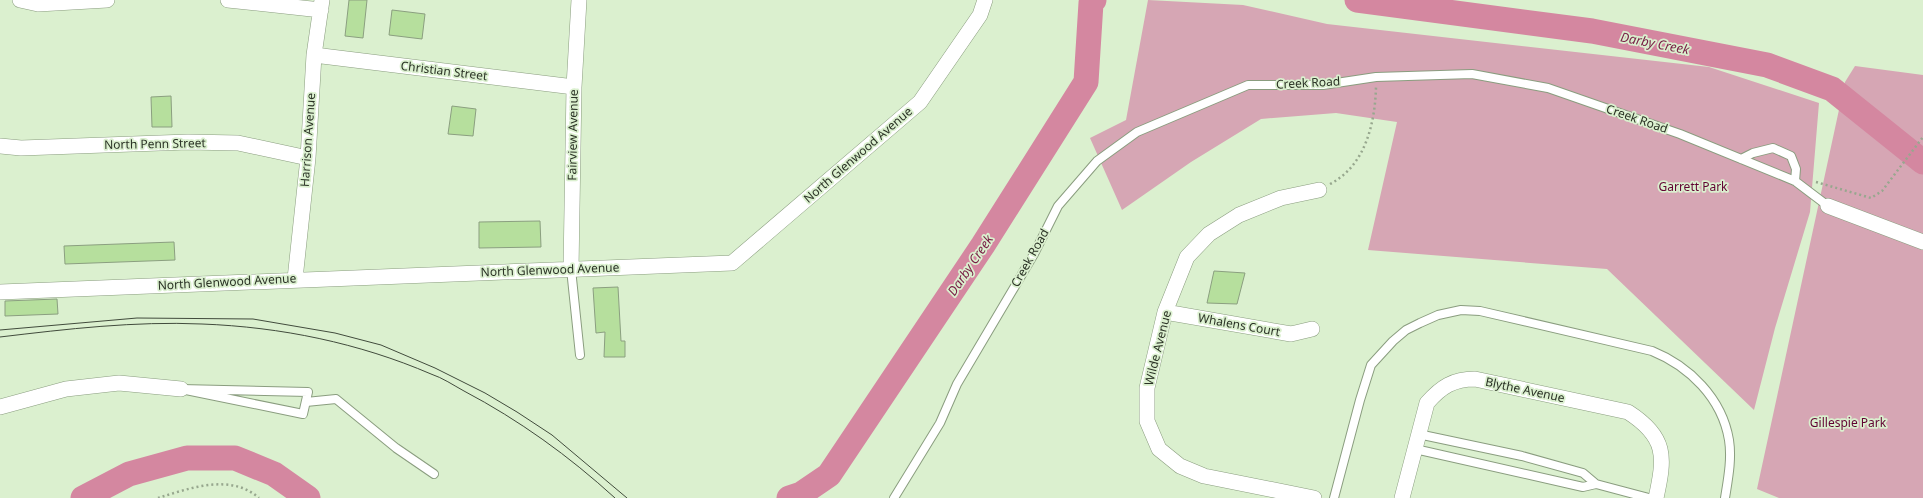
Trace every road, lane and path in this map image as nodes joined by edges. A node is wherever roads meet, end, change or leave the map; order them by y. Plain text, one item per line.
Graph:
1 (20, 0) edge
2 (107, 0) edge
3 (228, 0) edge
4 (579, 0) edge
5 (985, 0) edge
6 (52, 2) edge
7 (321, 5) edge
8 (314, 55) junction
9 (1376, 77) junction
10 (574, 87) junction
11 (1923, 137) edge
12 (0, 146) edge
13 (308, 158) junction
14 (1741, 159) junction
15 (1795, 181) junction
16 (1813, 181) dead end
17 (1319, 190) joint
18 (1828, 206) joint
19 (1923, 242) edge
20 (571, 269) junction
21 (295, 279) junction
22 (0, 292) edge
23 (1165, 312) junction
24 (1312, 329) dead end
25 (580, 355) dead end
26 (181, 389) junction
27 (306, 402) junction
28 (0, 406) edge
29 (1418, 434) junction
30 (1414, 449) junction
31 (434, 474) dead end
32 (1596, 484) junction
33 (158, 498) edge
34 (259, 498) edge
35 (894, 498) edge
36 (1314, 498) edge
37 (1334, 498) edge
38 (1402, 498) edge
39 (1649, 498) edge
40 (1656, 498) edge
41 (1725, 498) edge

1 - 6 street
2 - 6 street
3 - 7 street
4 - 10 street, Fairview Avenue
5 - 20 street, North Glenwood Avenue
7 - 8 street, Harrison Avenue
8 - 10 street, Christian Street
8 - 13 street, Harrison Avenue
9 - 14 lane, Creek Road
9 - 17 path
9 - 35 lane, Creek Road
10 - 20 street, Fairview Avenue
11 - 16 path
12 - 13 street, North Penn Street
13 - 21 street, Harrison Avenue
14 - 15 lane, Creek Road
14 - 15 lane
15 - 18 lane, Creek Road
17 - 23 street, Wilde Avenue
18 - 19 street, Creek Road
20 - 21 street, North Glenwood Avenue
20 - 25 lane
21 - 22 street, North Glenwood Avenue
23 - 24 street, Whalens Court
23 - 36 street, Wilde Avenue
26 - 27 lane
26 - 27 lane
26 - 28 street
27 - 31 lane
29 - 30 street, Blythe Avenue
29 - 32 lane
29 - 40 street, Blythe Avenue
30 - 32 lane
30 - 38 street, Blythe Avenue
32 - 39 lane
33 - 34 path
37 - 41 lane

